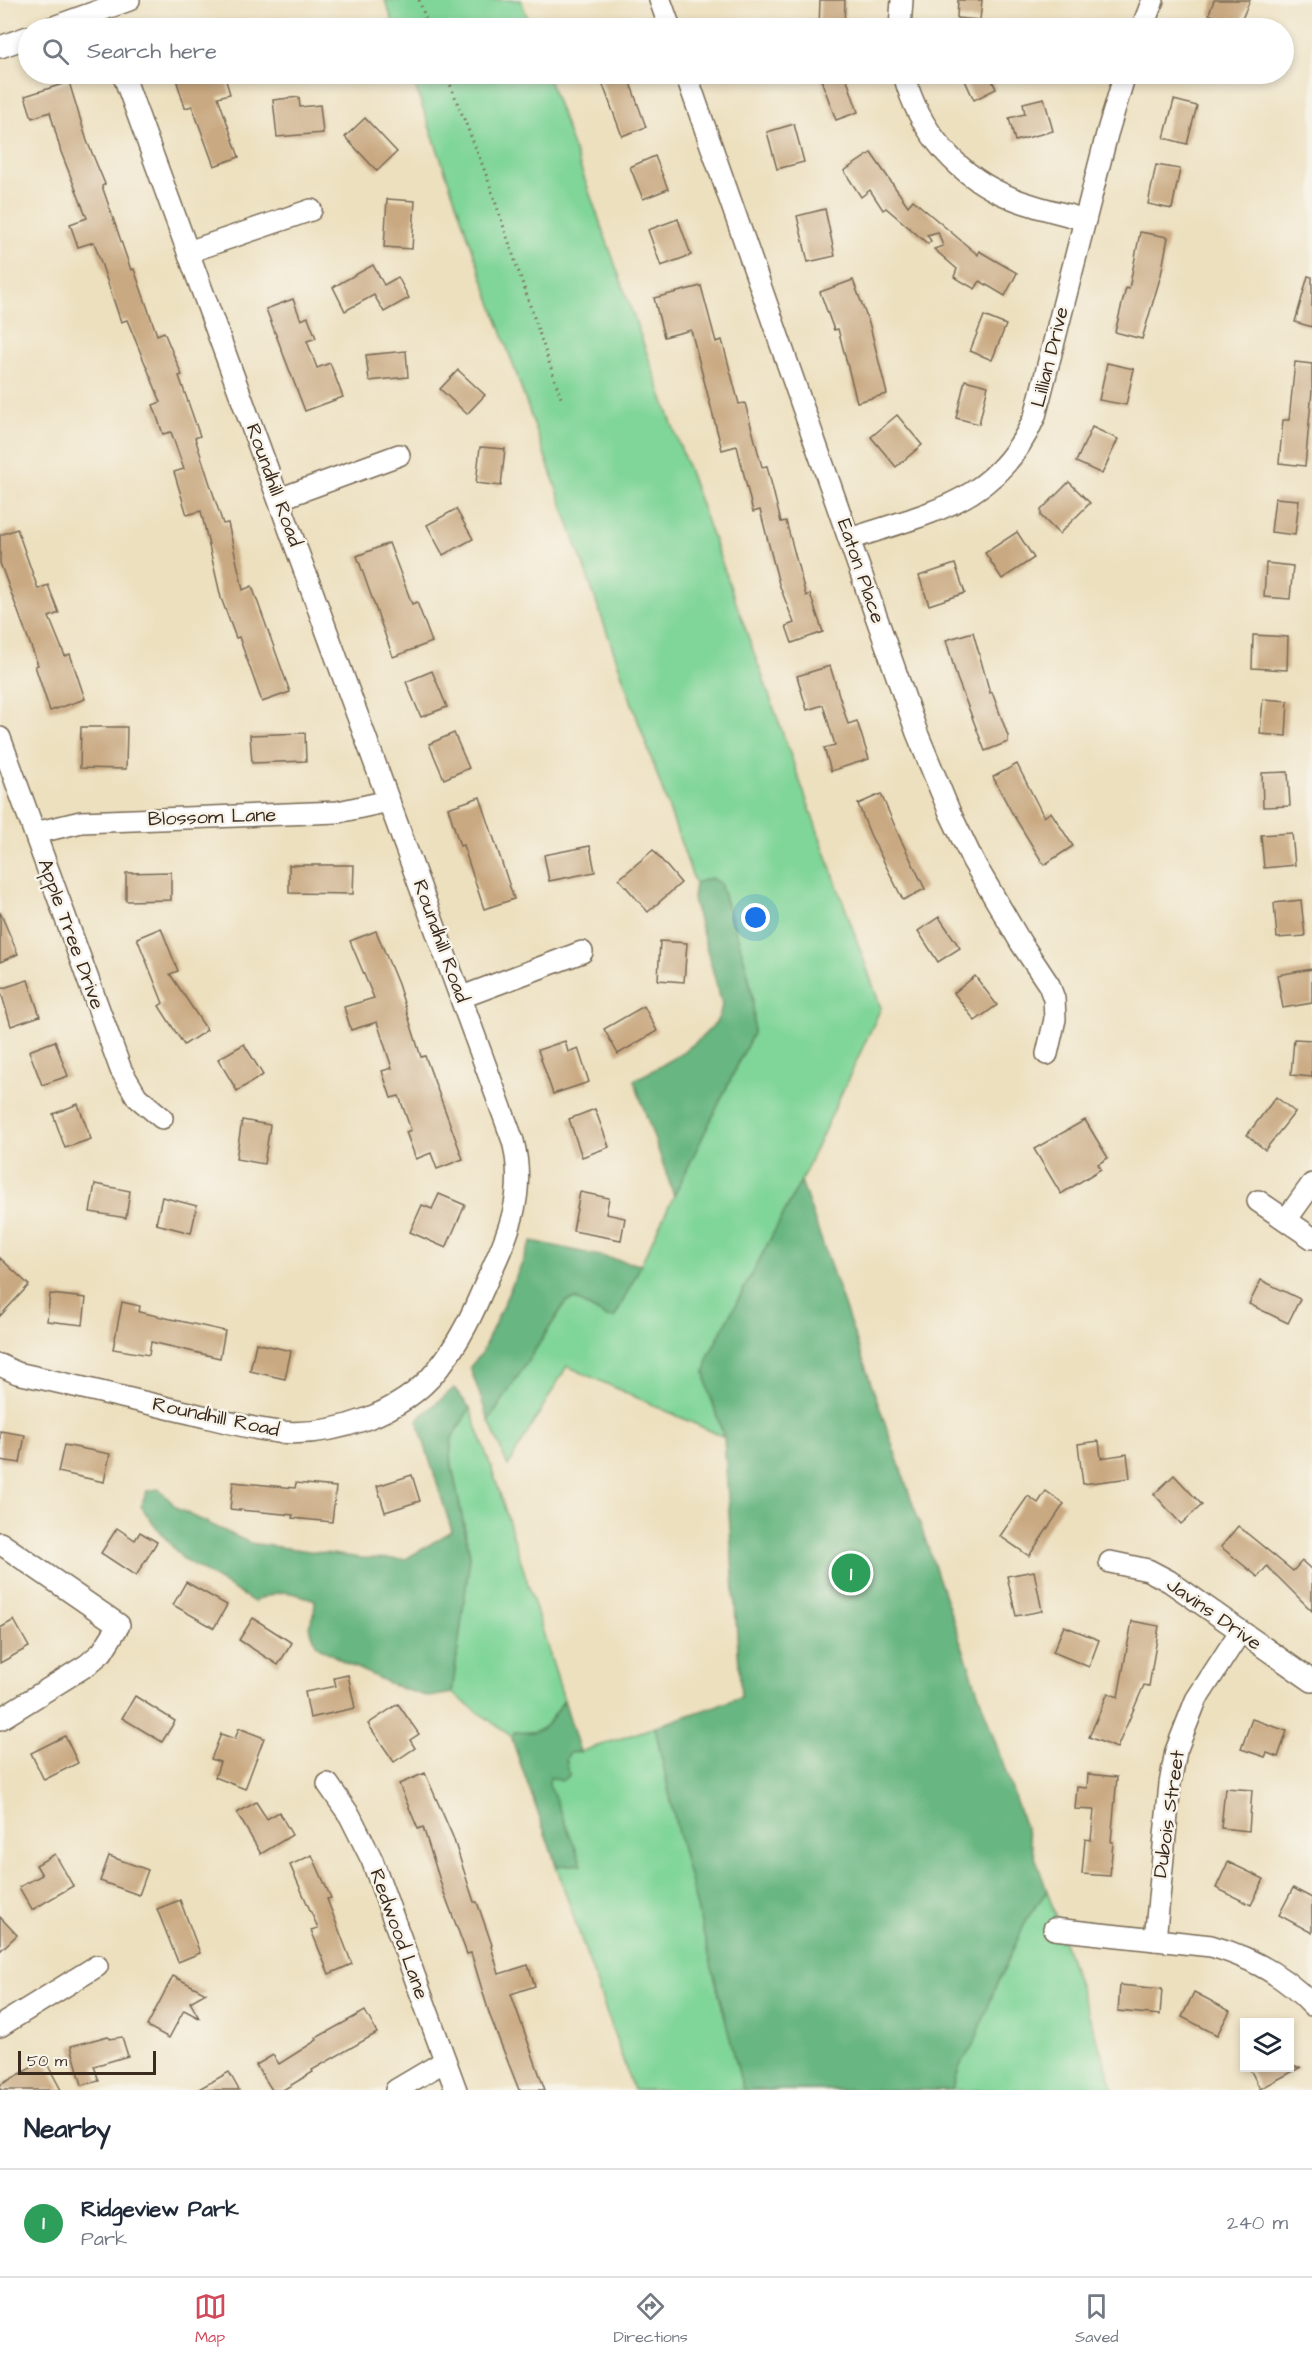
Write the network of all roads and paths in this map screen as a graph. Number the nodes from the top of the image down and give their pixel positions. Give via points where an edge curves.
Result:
1 (129, 0) edge
2 (419, 0) edge
3 (660, 0) edge
4 (902, 0) edge
5 (1153, 0) edge
6 (106, 18) edge
7 (425, 18) edge
8 (666, 18) edge
9 (901, 18) edge
10 (1146, 18) edge
11 (18, 41) edge
12 (0, 47) edge
13 (127, 84) edge
14 (450, 84) edge
15 (690, 84) edge
16 (907, 84) edge
17 (1122, 84) edge
18 (310, 210) dead end
19 (1085, 220) junction
20 (188, 252) junction
21 (561, 398) dead end
22 (399, 455) dead end
23 (279, 499) junction
24 (849, 539) junction
25 (0, 738) edge
26 (389, 801) junction
27 (35, 833) junction
28 (582, 952) dead end
29 (462, 997) junction
30 (1047, 1054) dead end
31 (162, 1118) dead end
32 (1312, 1184) edge
33 (1258, 1201) dead end
34 (1286, 1220) junction
35 (1312, 1238) edge
36 (0, 1365) edge
37 (0, 1543) edge
38 (1110, 1562) dead end
39 (1240, 1632) junction
40 (1312, 1681) edge
41 (0, 1719) edge
42 (328, 1784) dead end
43 (1054, 1929) dead end
44 (1155, 1940) junction
45 (97, 1966) dead end
46 (1312, 2005) edge
47 (0, 2026) edge
48 (445, 2061) junction
49 (396, 2090) edge
50 (456, 2090) edge

1 - 6 street
2 - 7 path
3 - 8 street
4 - 9 street
5 - 10 street
11 - 12 street
13 - 20 street, Roundhill Road
14 - 21 path via 486,174
15 - 24 street, Eaton Place
16 - 19 street via 924,125 966,172 1016,200
17 - 19 street, Lillian Drive
18 - 20 street
19 - 24 street, Lillian Drive via 1035,416 1016,453 968,497
20 - 23 street, Roundhill Road
22 - 23 street
23 - 26 street, Roundhill Road
24 - 30 street, Eaton Place via 917,733 950,813 991,894 1049,985 1055,1019
25 - 27 street, Apple Tree Drive
26 - 27 street, Blossom Lane via 338,812 81,822
26 - 29 street, Roundhill Road
27 - 31 street, Apple Tree Drive via 121,1070 137,1097
28 - 29 street
29 - 36 street, Roundhill Road via 513,1141 518,1198 510,1230 470,1319 437,1371 410,1395 347,1426 277,1432
32 - 34 street
33 - 34 street
34 - 35 street
37 - 41 street via 119,1625 102,1652 87,1665
38 - 39 street, Javins Drive via 1148,1570 1169,1581
39 - 40 street, Javins Drive
39 - 44 street, Dubois Street via 1196,1700 1176,1751
42 - 48 street, Redwood Lane via 350,1816 372,1860
43 - 44 street
44 - 46 street via 1211,1946 1246,1958 1284,1979
45 - 47 street
48 - 49 street
48 - 50 street, Redwood Lane

